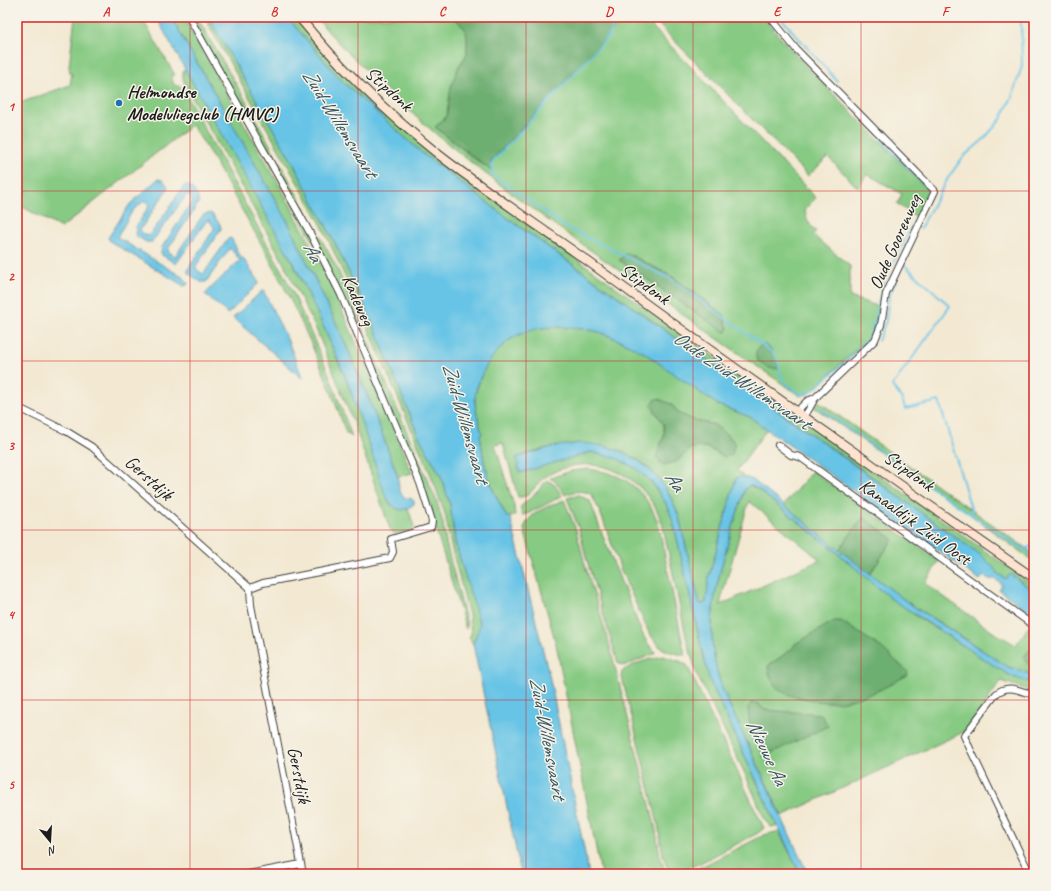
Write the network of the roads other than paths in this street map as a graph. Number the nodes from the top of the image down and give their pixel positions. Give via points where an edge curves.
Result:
1 (189, 17) edge
2 (299, 17) edge
3 (770, 17) edge
4 (815, 398) junction
5 (17, 407) edge
6 (796, 412) junction
7 (804, 417) junction
8 (778, 445) dead end
9 (1034, 578) edge
10 (250, 588) junction
11 (1034, 626) edge
12 (1034, 695) edge
13 (301, 864) junction
14 (248, 874) edge
15 (303, 874) edge
16 (1030, 874) edge

1 - 10 street, Kadeweg via 341,295 420,483 432,521 431,527 391,539 393,552 390,558 263,582
2 - 6 main road, Stipdonk via 353,79 438,154
3 - 4 street, Oude Goorenweg via 796,49 935,191 886,294 881,325 875,340
4 - 6 street, Oude Goorenweg via 807,401
4 - 7 street, Oude Goorenweg
5 - 10 street, Gerstdijk via 92,447
6 - 7 main road, Stipdonk
7 - 9 main road, Stipdonk
8 - 11 street, Kanaaldijk Zuid Oost via 800,457
10 - 13 street, Gerstdijk via 251,605
12 - 16 street via 1009,688 1001,690 964,736
13 - 14 street
13 - 15 street, Gerstdijk

